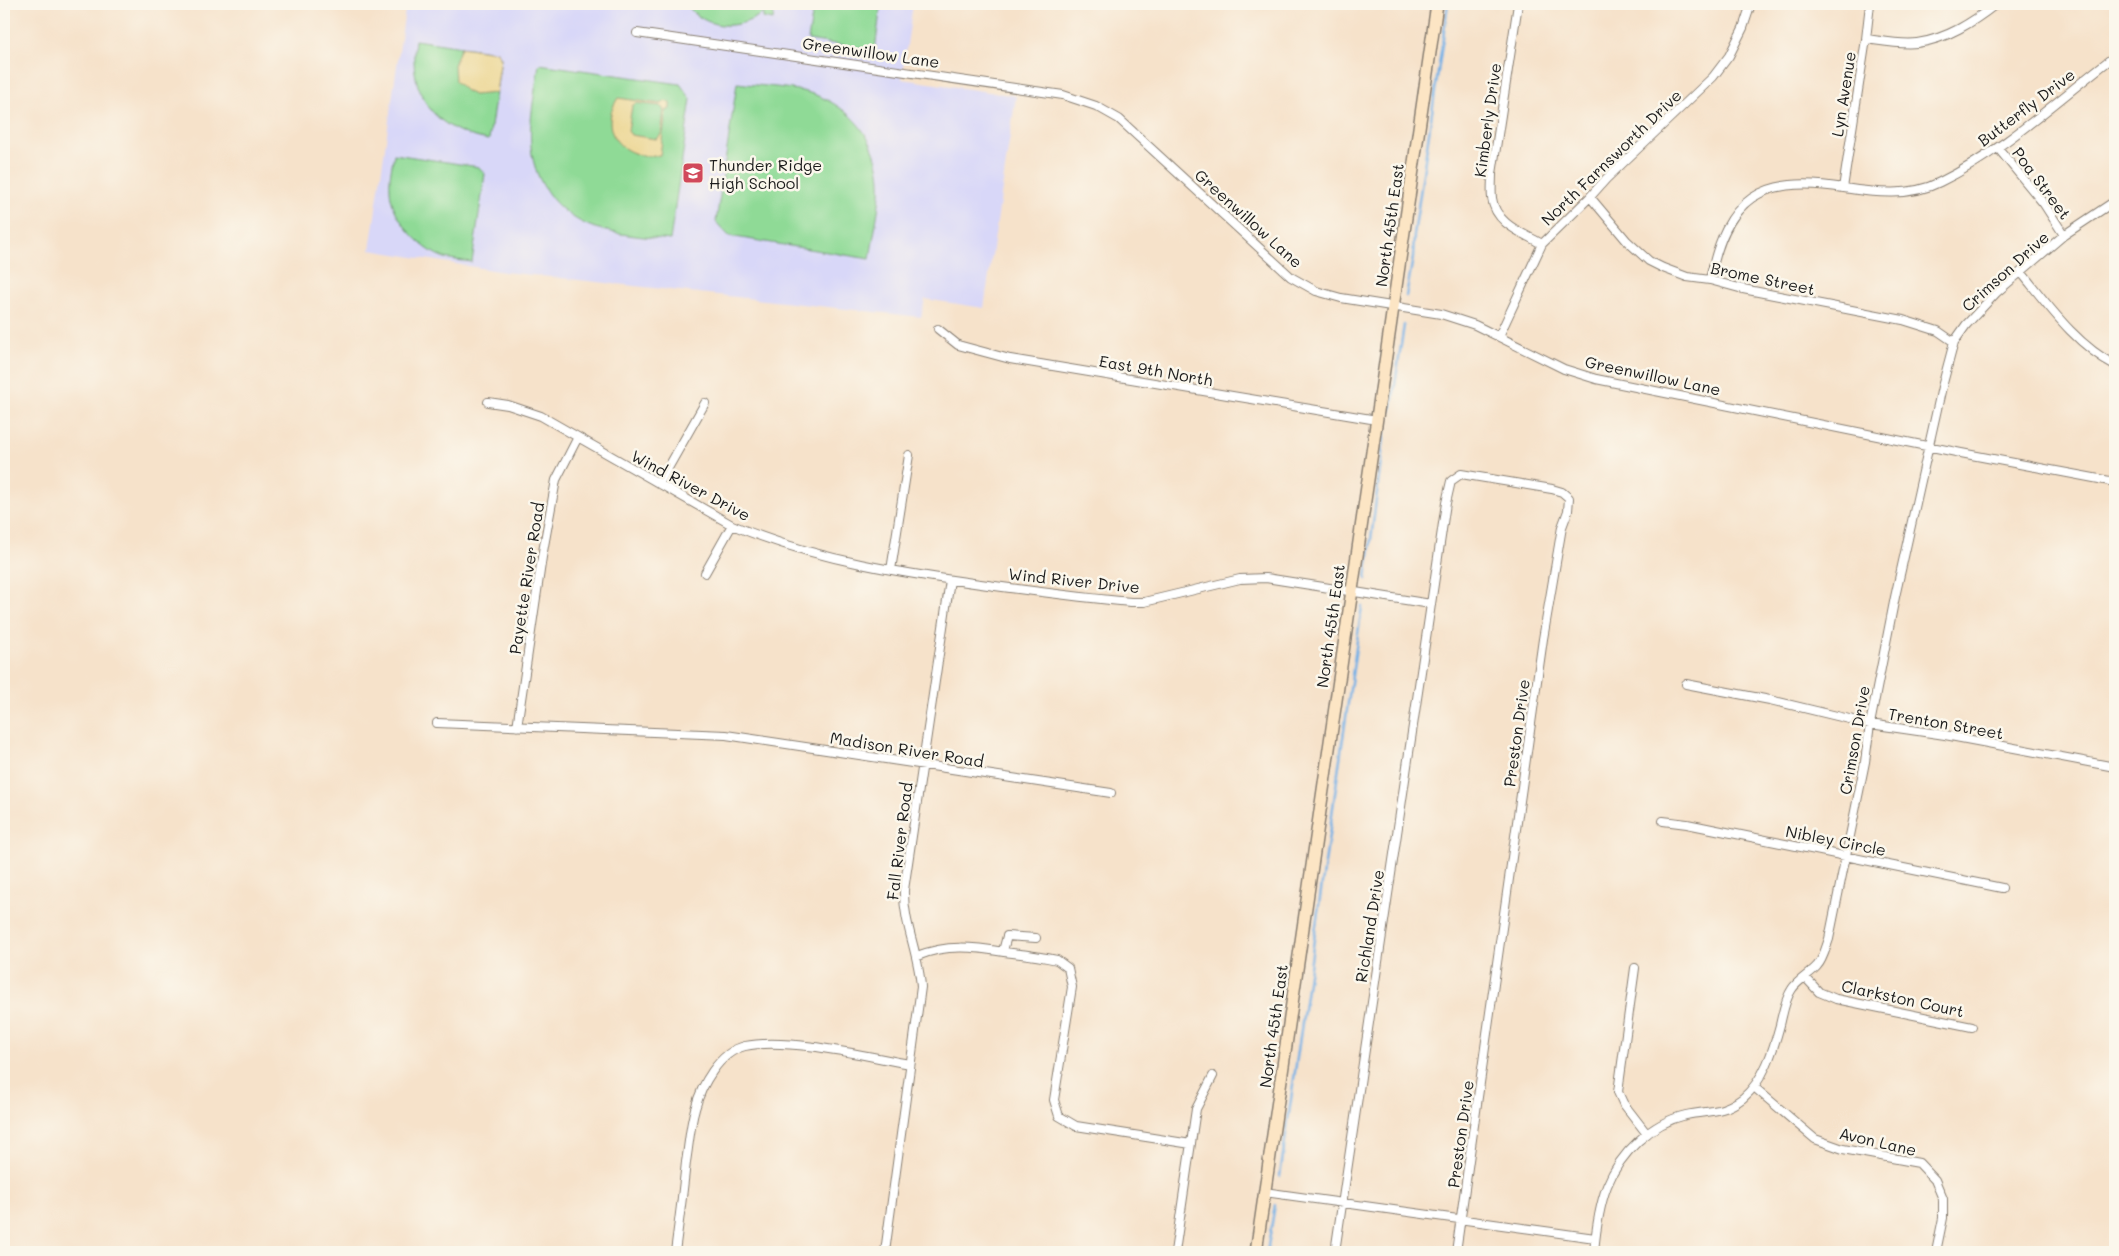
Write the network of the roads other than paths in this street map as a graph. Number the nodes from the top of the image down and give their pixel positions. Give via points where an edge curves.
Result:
1 (1438, 4) edge
2 (1518, 4) edge
3 (1741, 4) edge
4 (1870, 4) edge
5 (1996, 4) edge
6 (1751, 5) edge
7 (637, 33) dead end
8 (1866, 39) junction
9 (2115, 56) edge
10 (1998, 148) junction
11 (1843, 188) junction
12 (1590, 197) junction
13 (2112, 204) edge
14 (2115, 213) edge
15 (2064, 235) junction
16 (1542, 244) junction
17 (2021, 272) junction
18 (1710, 280) junction
19 (1394, 306) junction
20 (938, 329) dead end
21 (1499, 336) junction
22 (1954, 342) junction
23 (2115, 365) edge
24 (488, 402) dead end
25 (705, 403) dead end
26 (1377, 420) junction
27 (578, 438) junction
28 (1930, 445) junction
29 (909, 455) dead end
30 (2115, 482) edge
31 (659, 484) junction
32 (732, 525) junction
33 (891, 570) junction
34 (705, 573) dead end
35 (950, 580) junction
36 (1351, 593) junction
37 (1431, 604) junction
38 (1686, 684) dead end
39 (437, 723) dead end
40 (1870, 724) junction
41 (517, 727) junction
42 (922, 765) junction
43 (2115, 768) edge
44 (1111, 793) dead end
45 (1663, 821) dead end
46 (1847, 856) junction
47 (2002, 888) dead end
48 (1036, 938) dead end
49 (1003, 952) junction
50 (917, 956) junction
51 (1636, 968) dead end
52 (1806, 977) junction
53 (1972, 1027) dead end
54 (910, 1064) junction
55 (1213, 1076) dead end
56 (1754, 1088) junction
57 (1647, 1134) junction
58 (1191, 1144) junction
59 (1264, 1192) junction
60 (1342, 1202) junction
61 (1461, 1220) junction
62 (1595, 1238) junction
63 (675, 1252) edge
64 (885, 1252) edge
65 (1175, 1252) edge
66 (1256, 1252) edge
67 (1335, 1252) edge
68 (1456, 1252) edge
69 (1594, 1252) edge
70 (1936, 1252) edge

1 - 19 main road, North 45th East
2 - 16 street, Kimberly Drive via 1492,174 1492,198 1502,220
3 - 6 street
4 - 8 street, Lyn Avenue
5 - 8 street via 1962,28 1938,38 1916,43
6 - 12 street, North Farnsworth Drive via 1744,28 1713,77
7 - 19 street, Greenwillow Lane via 1036,90 1096,106 1136,133 1291,277 1316,291
8 - 11 street, Lyn Avenue
9 - 10 street, Butterfly Drive
10 - 11 street, Butterfly Drive via 1927,188 1902,192 1864,192
10 - 15 street, Poa Street via 2044,204
11 - 18 street, Butterfly Drive via 1801,184 1761,192 1747,200 1727,225
12 - 16 street, North Farnsworth Drive
12 - 18 street, Brome Street via 1627,241 1650,261 1687,277
13 - 14 street
13 - 15 street, Crimson Drive
15 - 17 street, Crimson Drive
16 - 21 street, North Farnsworth Drive
17 - 22 street, Crimson Drive via 1996,293
17 - 23 street via 2097,356
18 - 22 street, Brome Street via 1903,320 1938,331
19 - 21 street, Greenwillow Lane via 1441,314 1475,324
19 - 26 main road, North 45th East
20 - 26 street, East 9th North via 958,345 1010,359
21 - 28 street, Greenwillow Lane via 1564,368 1596,379
22 - 28 street, Crimson Drive
24 - 27 street, Wind River Drive via 542,416
25 - 31 street
26 - 36 main road, North 45th East
27 - 31 street, Wind River Drive
27 - 41 street, Payette River Road via 556,480
28 - 30 street, Greenwillow Lane
28 - 40 street, Crimson Drive
29 - 33 street
31 - 32 street, Wind River Drive
32 - 33 street, Wind River Drive via 762,538
32 - 34 street
33 - 35 street, Wind River Drive
35 - 36 street, Wind River Drive via 1131,602 1144,602 1240,579 1266,578 1306,583
35 - 42 street, Fall River Road
36 - 37 street, Wind River Drive
36 - 59 main road, North 45th East
37 - 60 street, Richland Drive
37 - 61 street, Preston Drive via 1452,481 1462,474 1552,489 1569,498 1543,639
38 - 40 street, Trenton Street
39 - 41 street, Madison River Road
40 - 43 street, Trenton Street
40 - 46 street, Crimson Drive
41 - 42 street, Madison River Road via 726,735
42 - 44 street, Madison River Road
42 - 50 street, Fall River Road via 904,890 906,914
45 - 46 street, Nibley Circle
46 - 47 street, Nibley Circle
46 - 52 street, Crimson Drive via 1830,939 1819,965
48 - 49 street via 1007,936
49 - 50 street via 953,947
49 - 58 street via 1057,960 1068,968 1072,987 1054,1100 1059,1116 1076,1126
50 - 54 street, Fall River Road via 921,987
51 - 57 street via 1618,1092
52 - 53 street, Clarkston Court via 1819,992 1836,999
52 - 56 street, Crimson Drive via 1792,989 1762,1075
54 - 63 street via 773,1043 733,1050 703,1086 695,1109
54 - 64 street, Fall River Road
55 - 58 street via 1196,1108
56 - 57 street, Crimson Drive via 1719,1112 1686,1115 1657,1126
56 - 70 street, Avon Lane via 1815,1139 1843,1149 1919,1163 1935,1180 1943,1199
57 - 62 street, Crimson Drive via 1620,1161 1607,1185
58 - 65 street
59 - 60 street
59 - 66 main road, North 45th East
60 - 61 street
60 - 67 street, Richland Drive
61 - 62 street
61 - 68 street
62 - 69 street, Crimson Drive

